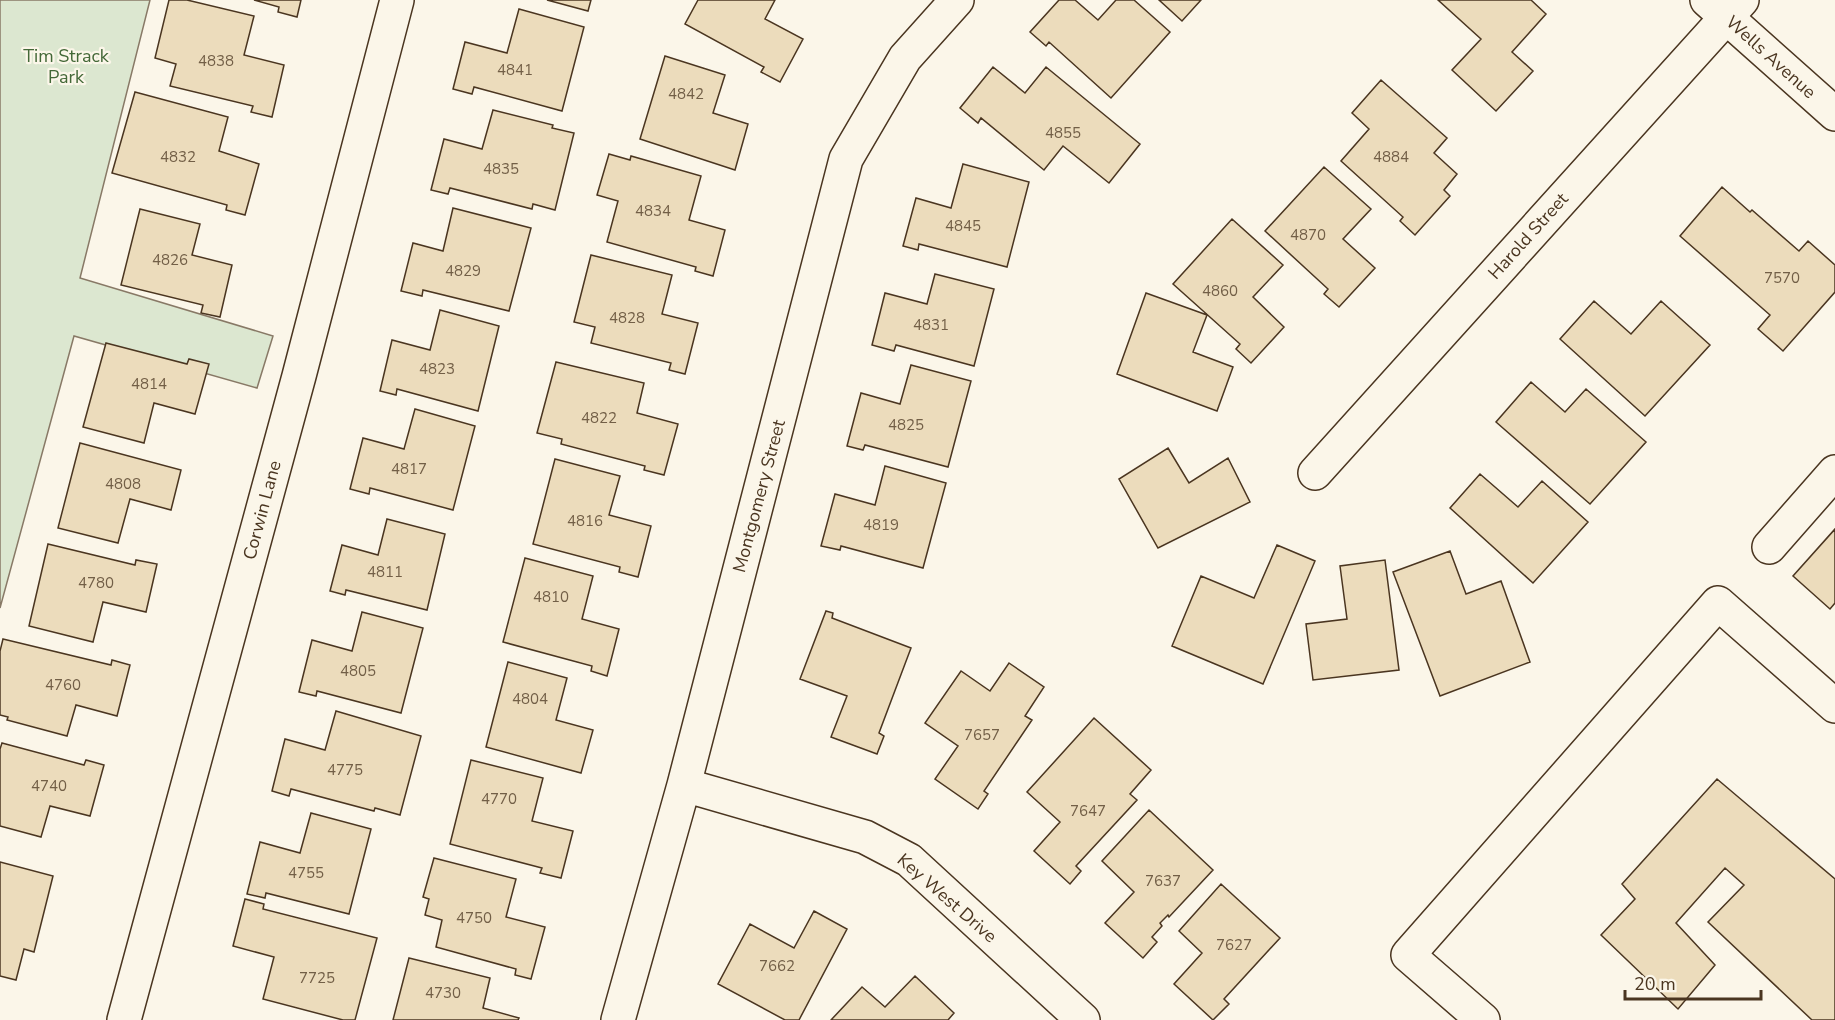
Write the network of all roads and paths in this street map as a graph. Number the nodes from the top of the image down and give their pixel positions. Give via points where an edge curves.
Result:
1 (397, 0) edge
2 (957, 0) edge
3 (1725, 6) edge
4 (1835, 114) edge
5 (1835, 472) edge
6 (1315, 473) dead end
7 (1769, 547) dead end
8 (1835, 706) edge
9 (684, 785) junction
10 (124, 1020) edge
11 (618, 1020) edge
12 (1083, 1020) edge
13 (1483, 1020) edge

1 - 10 street, Corwin Lane
2 - 9 street, Montgomery Street via 905,58 846,159
3 - 4 street, Wells Avenue
3 - 6 street, Harold Street
5 - 7 street
8 - 13 street via 1718,603 1408,955
9 - 11 street, Montgomery Street
9 - 12 street, Key West Drive via 865,837 909,860

